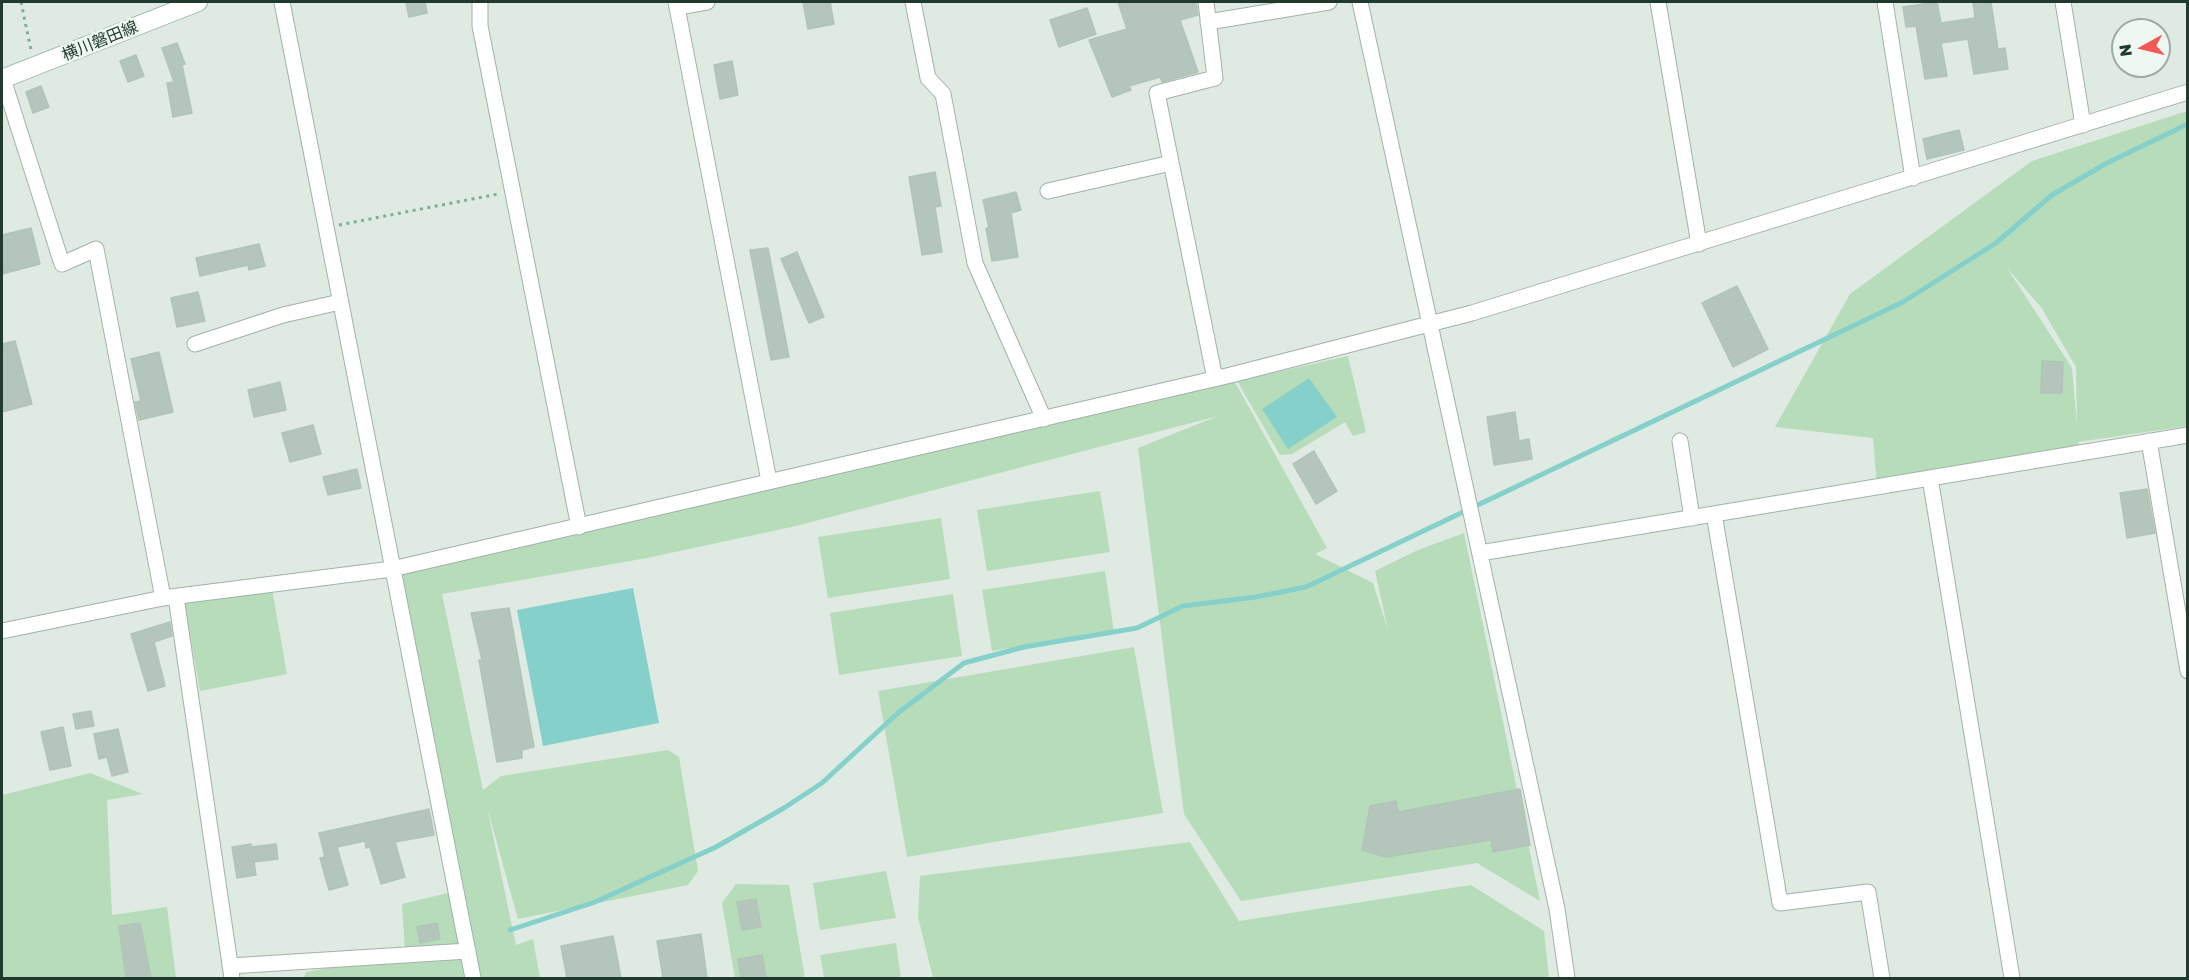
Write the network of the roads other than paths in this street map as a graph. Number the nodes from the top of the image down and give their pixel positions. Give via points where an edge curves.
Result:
1 (198, 2) edge
2 (282, 2) edge
3 (480, 2) edge
4 (707, 2) edge
5 (913, 2) edge
6 (1206, 2) edge
7 (1329, 2) edge
8 (1360, 2) edge
9 (1658, 2) edge
10 (1885, 2) edge
11 (2063, 2) edge
12 (677, 4) edge
13 (1208, 22) junction
14 (2, 79) edge
15 (2187, 92) edge
16 (2083, 125) junction
17 (1172, 164) junction
18 (1914, 177) junction
19 (1048, 191) dead end
20 (1699, 244) junction
21 (340, 302) junction
22 (1430, 326) junction
23 (195, 345) dead end
24 (1215, 379) junction
25 (1044, 419) junction
26 (2187, 435) edge
27 (1680, 441) dead end
28 (2149, 441) junction
29 (1930, 478) junction
30 (769, 481) junction
31 (1714, 514) junction
32 (1692, 518) junction
33 (579, 527) junction
34 (1480, 554) junction
35 (392, 569) junction
36 (169, 597) junction
37 (2, 631) edge
38 (2187, 671) edge
39 (468, 951) junction
40 (231, 972) edge
41 (473, 978) edge
42 (1567, 978) edge
43 (1882, 978) edge
44 (2012, 978) edge

1 - 14 main road, 横川磐田線
2 - 21 street
3 - 33 street via 480,26
4 - 12 street
5 - 25 street via 928,78 943,94 975,263
6 - 13 street
7 - 13 street
8 - 22 street
9 - 20 street
10 - 18 street
11 - 16 street
12 - 30 street
13 - 17 street via 1215,78 1157,93
14 - 36 street via 62,264 96,249
15 - 16 street
16 - 18 street
17 - 19 street
17 - 24 street
18 - 20 street
20 - 22 street
21 - 23 street via 283,315
21 - 35 street
22 - 24 street
22 - 34 street
24 - 25 street
25 - 30 street
26 - 28 street
27 - 32 street
28 - 29 street
28 - 38 street
29 - 31 street
29 - 44 street
30 - 33 street
31 - 32 street
31 - 43 street via 1780,903 1868,892
32 - 34 street
33 - 35 street
34 - 42 street via 1557,909
35 - 36 street
35 - 39 street
36 - 37 street
36 - 40 street
39 - 40 street
39 - 41 street

